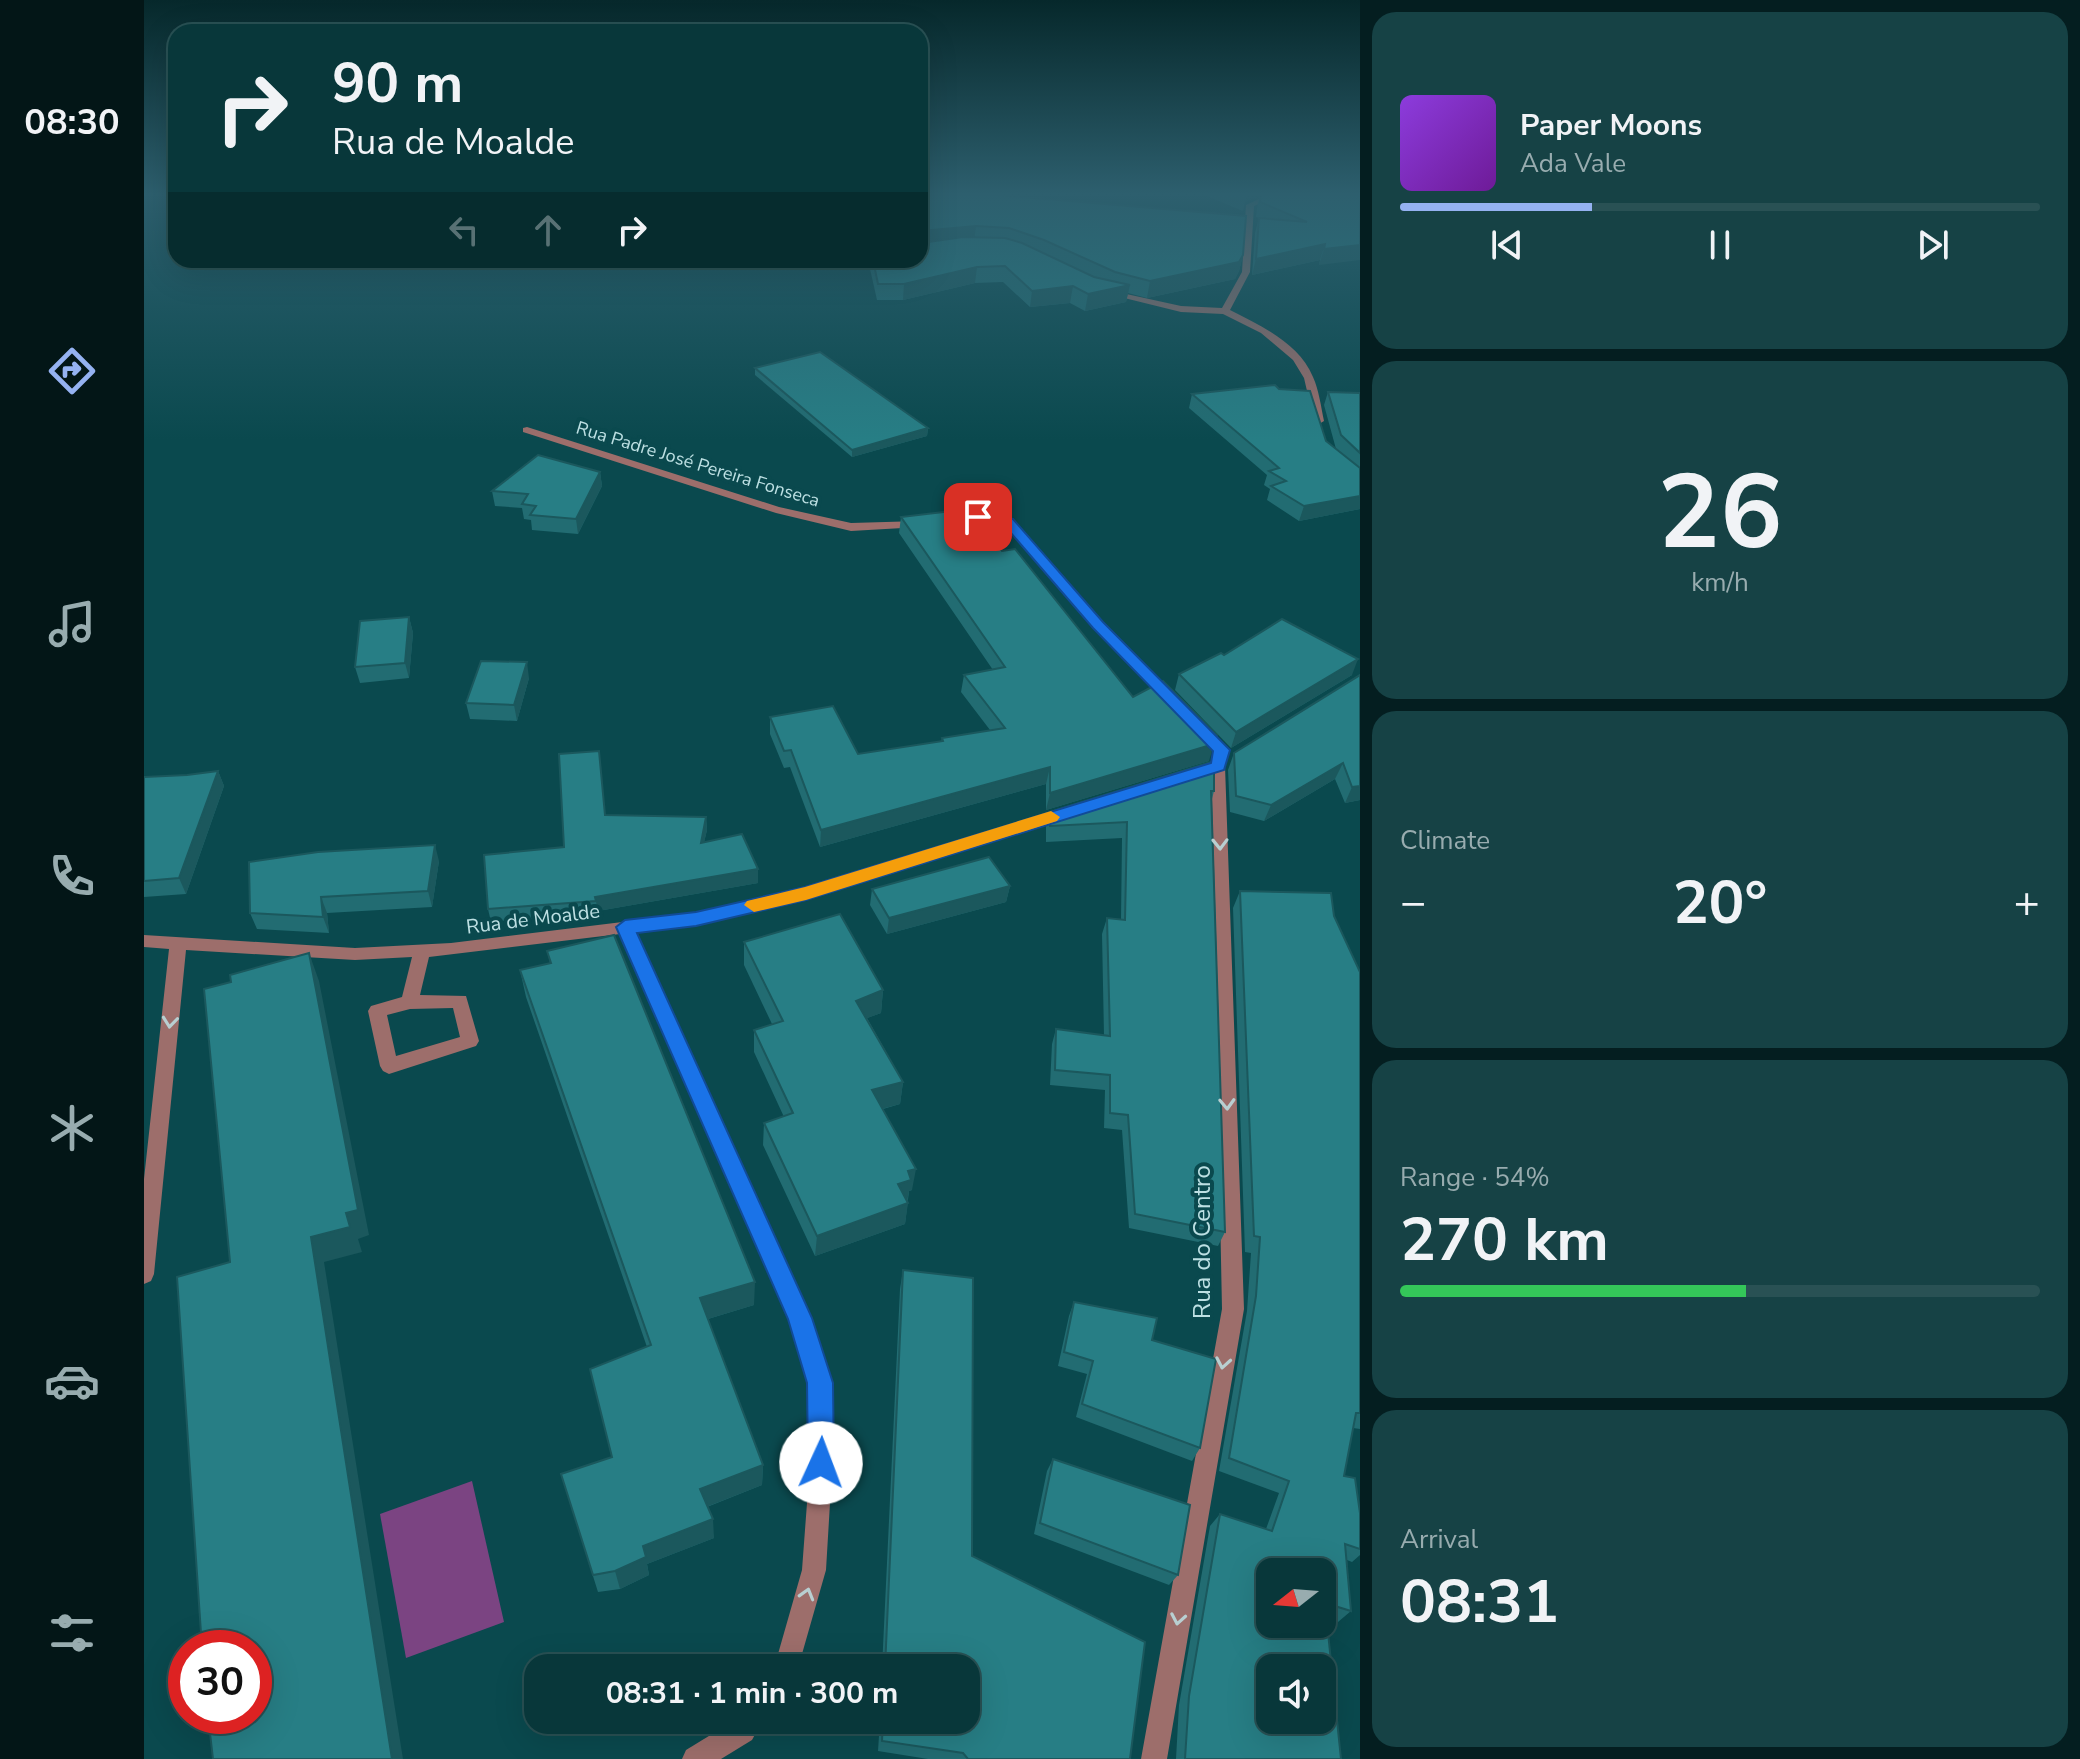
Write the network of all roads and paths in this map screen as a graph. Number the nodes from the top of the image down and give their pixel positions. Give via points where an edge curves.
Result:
1 (1244, 275) edge
2 (1095, 289) edge
3 (1225, 311) junction
4 (527, 430) dead end
5 (1322, 431) edge
6 (1244, 750) edge
7 (1211, 769) junction
8 (1085, 807) edge
9 (625, 927) junction
10 (144, 941) edge
11 (178, 945) junction
12 (422, 951) junction
13 (410, 1002) junction
14 (144, 1274) edge
15 (791, 1654) edge
16 (738, 1734) edge
17 (695, 1759) edge
18 (1154, 1759) edge

1 - 3 street
2 - 3 street via 1181,309
3 - 5 street via 1264,331 1297,358 1309,378
4 - 7 street, Rua Padre José Pereira Fonseca via 776,510 851,527 978,517 1009,522 1098,625 1222,750
6 - 7 street
7 -> 18 street, Rua do Centro via 1233,1309
8 - 9 street, Rua de Moalde via 806,893 696,919
9 - 12 street, Rua de Moalde
15 -> 9 street via 814,1570 823,1436 820,1383 800,1318
10 - 11 street, Rua de Moalde
11 - 12 street, Rua de Moalde via 355,954
11 -> 14 street
12 - 13 street
13 - 13 street via 377,1011 389,1066 470,1041 460,1001
16 - 17 street

